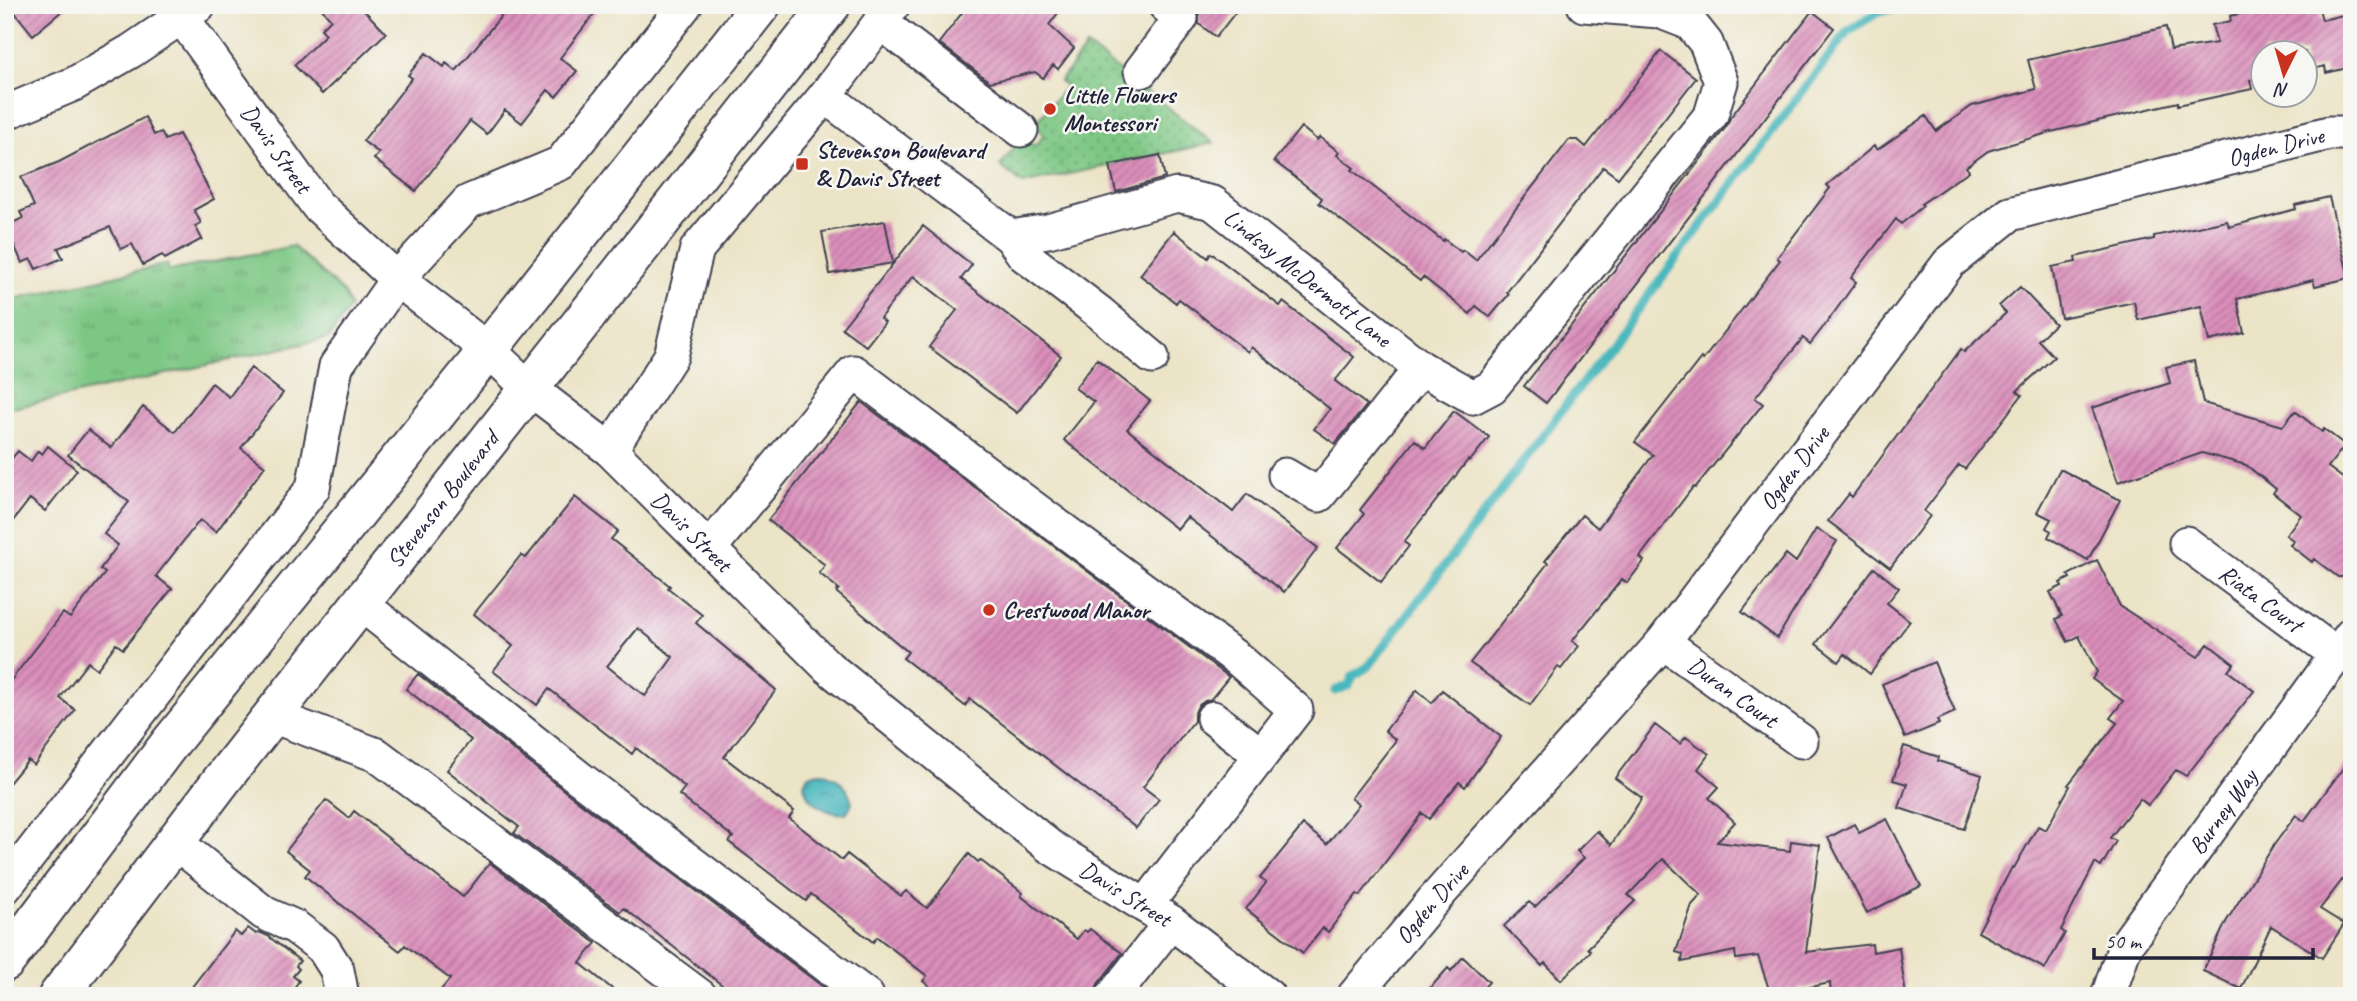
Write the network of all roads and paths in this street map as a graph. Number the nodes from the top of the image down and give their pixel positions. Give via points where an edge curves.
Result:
1 (685, 5) edge
2 (761, 5) edge
3 (831, 5) edge
4 (1165, 5) edge
5 (1584, 5) edge
6 (185, 9) edge
7 (887, 14) edge
8 (1142, 71) dead end
9 (825, 96) junction
10 (5, 113) edge
11 (1021, 130) dead end
12 (2352, 133) edge
13 (1011, 237) junction
14 (397, 279) junction
15 (488, 351) junction
16 (1152, 357) dead end
17 (1420, 368) junction
18 (529, 388) junction
19 (610, 450) junction
20 (1285, 475) dead end
21 (2186, 542) dead end
22 (709, 549) junction
23 (360, 603) junction
24 (1663, 642) junction
25 (2344, 644) edge
26 (272, 716) junction
27 (1213, 718) dead end
28 (1801, 741) dead end
29 (1261, 755) junction
30 (174, 842) junction
31 (5, 887) edge
32 (1158, 914) junction
33 (5, 962) edge
34 (58, 996) edge
35 (342, 996) edge
36 (700, 996) edge
37 (867, 996) edge
38 (1114, 996) edge
39 (1268, 996) edge
40 (1354, 996) edge
41 (2108, 996) edge

1 - 14 street via 561,163 468,202
2 - 15 main road
3 - 18 main road, Stevenson Boulevard
4 - 8 street via 1181,18
5 - 17 street, Lindsay McDermott Lane via 1660,11 1690,23 1706,43 1721,82 1712,115 1492,387 1473,397
6 - 10 street via 74,84
6 - 14 street, Davis Street via 317,205
7 - 9 street
7 - 11 street
9 - 13 street
9 - 19 street via 697,248 671,356
12 - 24 street, Ogden Drive via 2329,133 2010,214 1949,263
13 - 16 street via 1024,255
13 - 17 street, Lindsay McDermott Lane via 1177,195 1213,203
14 - 15 street, Davis Street
14 - 31 street via 336,366 313,488
15 - 18 street, Davis Street
15 - 33 main road via 170,743
17 - 20 street via 1320,495
18 - 19 street, Davis Street
18 - 23 main road, Stevenson Boulevard
19 - 22 street, Davis Street
21 - 25 street, Riata Court
22 - 29 street via 854,372 1239,660 1296,710
22 - 32 street, Davis Street via 828,667 1049,846
23 - 26 main road, Stevenson Boulevard
23 - 37 street via 578,777
24 - 28 street, Duran Court
24 - 40 street, Ogden Drive
25 - 41 street, Burney Way via 2125,946
26 - 30 main road, Stevenson Boulevard
26 - 36 street via 377,755
27 - 29 street
29 - 32 street
30 - 34 main road, Stevenson Boulevard
30 - 35 street via 264,913 295,927 323,948 337,970
32 - 38 street
32 - 39 street, Davis Street

